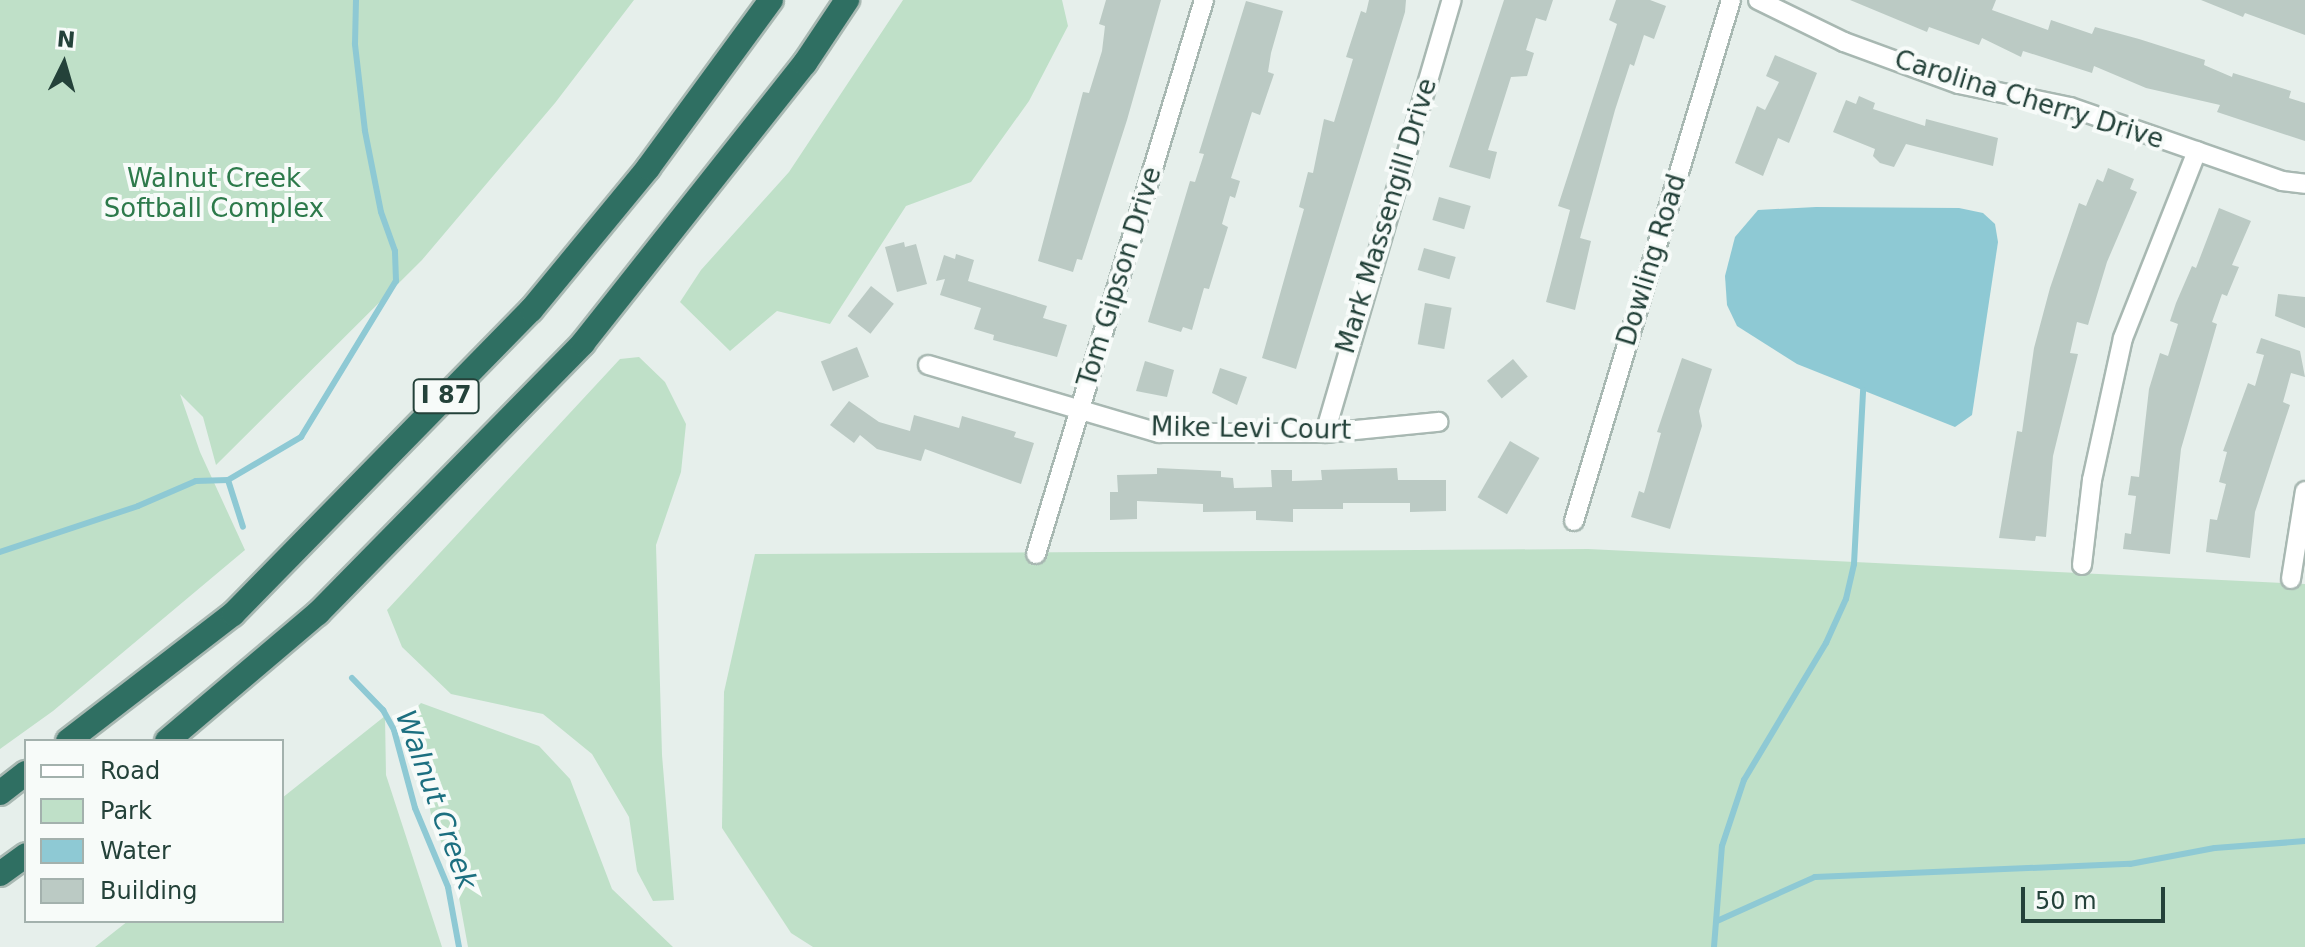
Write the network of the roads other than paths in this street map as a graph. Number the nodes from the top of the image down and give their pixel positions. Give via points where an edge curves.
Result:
1 (771, 0) edge
2 (847, 0) edge
3 (1204, 0) edge
4 (1452, 0) edge
5 (1731, 0) edge
6 (1758, 0) edge
7 (2197, 151) junction
8 (2305, 184) edge
9 (928, 365) dead end
10 (1078, 411) junction
11 (1438, 422) dead end
12 (1325, 433) junction
13 (2305, 491) edge
14 (1574, 521) dead end
15 (1036, 554) dead end
16 (2082, 565) dead end
17 (2291, 579) dead end
18 (71, 739) edge
19 (169, 739) edge
20 (24, 775) edge
21 (0, 793) edge
22 (24, 856) edge
23 (0, 874) edge

1 - 18 highway, I 87 via 648,168 531,310 233,614
2 - 19 highway, I 87 via 805,63 583,343 318,613
3 - 10 street, Tom Gipson Drive
4 - 12 street, Mark Massengill Drive
5 - 14 street, Dowling Road
6 - 7 street, Carolina Cherry Drive via 1844,42 1959,84 2070,107
7 - 8 street, Carolina Cherry Drive
7 - 16 street via 2123,338 2092,480
9 - 10 street, Mike Levi Court
10 - 12 street, Mike Levi Court via 1159,433
10 - 15 street, Tom Gipson Drive
11 - 12 street, Mike Levi Court
13 - 17 street
20 - 21 highway
22 - 23 highway

